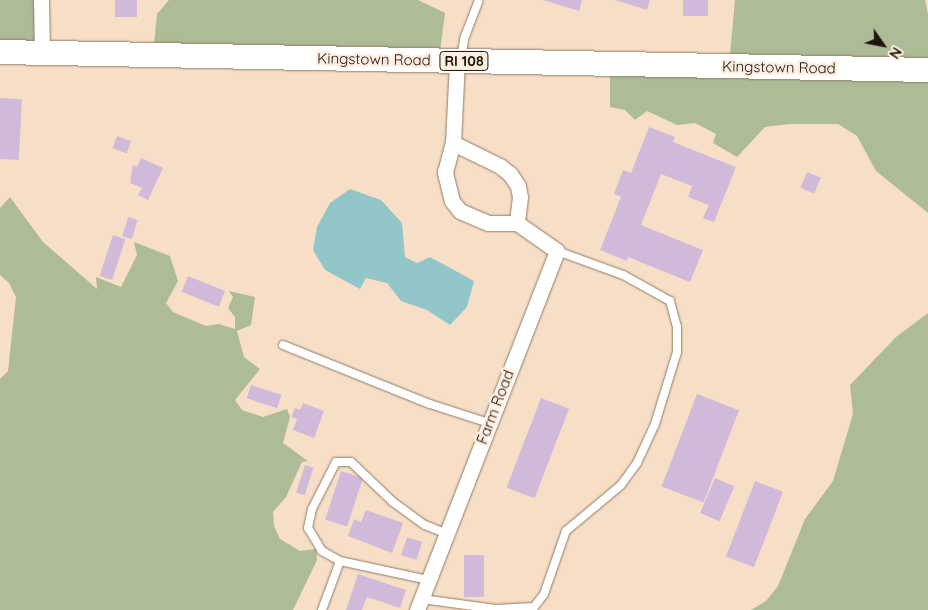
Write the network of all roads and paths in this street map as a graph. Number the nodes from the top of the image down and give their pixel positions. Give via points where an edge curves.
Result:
1 (42, 0) edge
2 (478, 2) dead end
3 (0, 52) edge
4 (42, 53) junction
5 (459, 61) junction
6 (928, 70) edge
7 (453, 144) junction
8 (517, 223) junction
9 (558, 251) junction
10 (283, 345) dead end
11 (489, 423) junction
12 (447, 534) junction
13 (340, 561) junction
14 (429, 580) junction
15 (420, 604) edge
16 (322, 610) edge

1 - 4 street
2 - 5 lane
3 - 4 main road, Kingstown Road / RI 108
4 - 5 main road, Kingstown Road / RI 108
5 - 6 main road, Kingstown Road / RI 108
5 - 7 street
7 - 8 street via 510,174 518,186 520,198
7 - 8 street via 445,172 447,189 460,211 488,223
8 - 9 street
9 - 11 street, Farm Road
9 - 15 lane via 622,275 670,301 677,327 677,352 654,424 637,463 621,485 566,531 544,594 534,607 495,609
10 - 11 lane via 430,404
11 - 12 street, Farm Road
12 - 13 lane via 426,525 393,502 352,462 336,462 312,509 308,528 322,551
12 - 14 street, Farm Road
13 - 14 lane
13 - 16 lane
14 - 15 street, Farm Road

